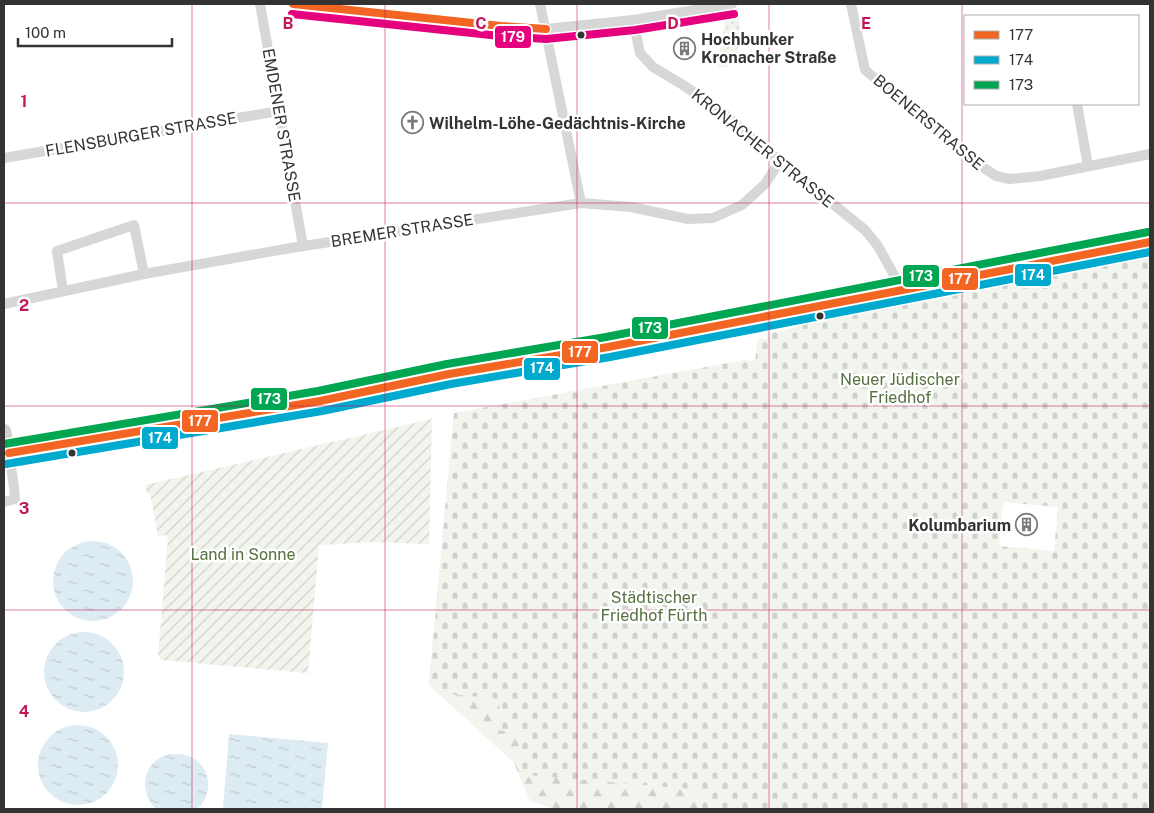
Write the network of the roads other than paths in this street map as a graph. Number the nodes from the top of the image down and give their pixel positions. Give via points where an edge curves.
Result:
1 (260, 4) edge
2 (294, 4) edge
3 (540, 4) edge
4 (732, 4) edge
5 (851, 4) edge
6 (633, 20) junction
7 (546, 29) junction
8 (1077, 105) edge
9 (279, 111) junction
10 (1150, 154) edge
11 (4, 158) edge
12 (780, 161) junction
13 (1088, 166) junction
14 (581, 203) junction
15 (1150, 242) edge
16 (303, 246) junction
17 (144, 274) junction
18 (899, 290) junction
19 (63, 291) junction
20 (4, 304) edge
21 (4, 431) edge
22 (6, 454) edge
23 (4, 502) edge

1 - 9 street, EMDENER STRASSE
2 - 7 street
3 - 7 street
4 - 6 street
5 - 13 street, BOENERSTRASSE via 865,70 984,168 996,176 1010,179
6 - 7 street
6 - 12 street, KRONACHER STRASSE via 640,53 653,67 717,108
7 - 14 street
8 - 13 street
9 - 11 street, FLENSBURGER STRASSE
9 - 16 street, EMDENER STRASSE
10 - 13 street, BOENERSTRASSE
12 - 14 street, BREMER STRASSE via 765,184 742,205 713,218 688,219 631,207
12 - 18 street, KRONACHER STRASSE via 865,230 894,275
14 - 16 street, BREMER STRASSE
15 - 18 main road
16 - 17 street, BREMER STRASSE
17 - 19 street, BREMER STRASSE
17 - 19 street via 134,225 57,251
18 - 22 main road via 713,328
19 - 20 street, BREMER STRASSE
21 - 22 main road
22 - 23 street via 15,499

